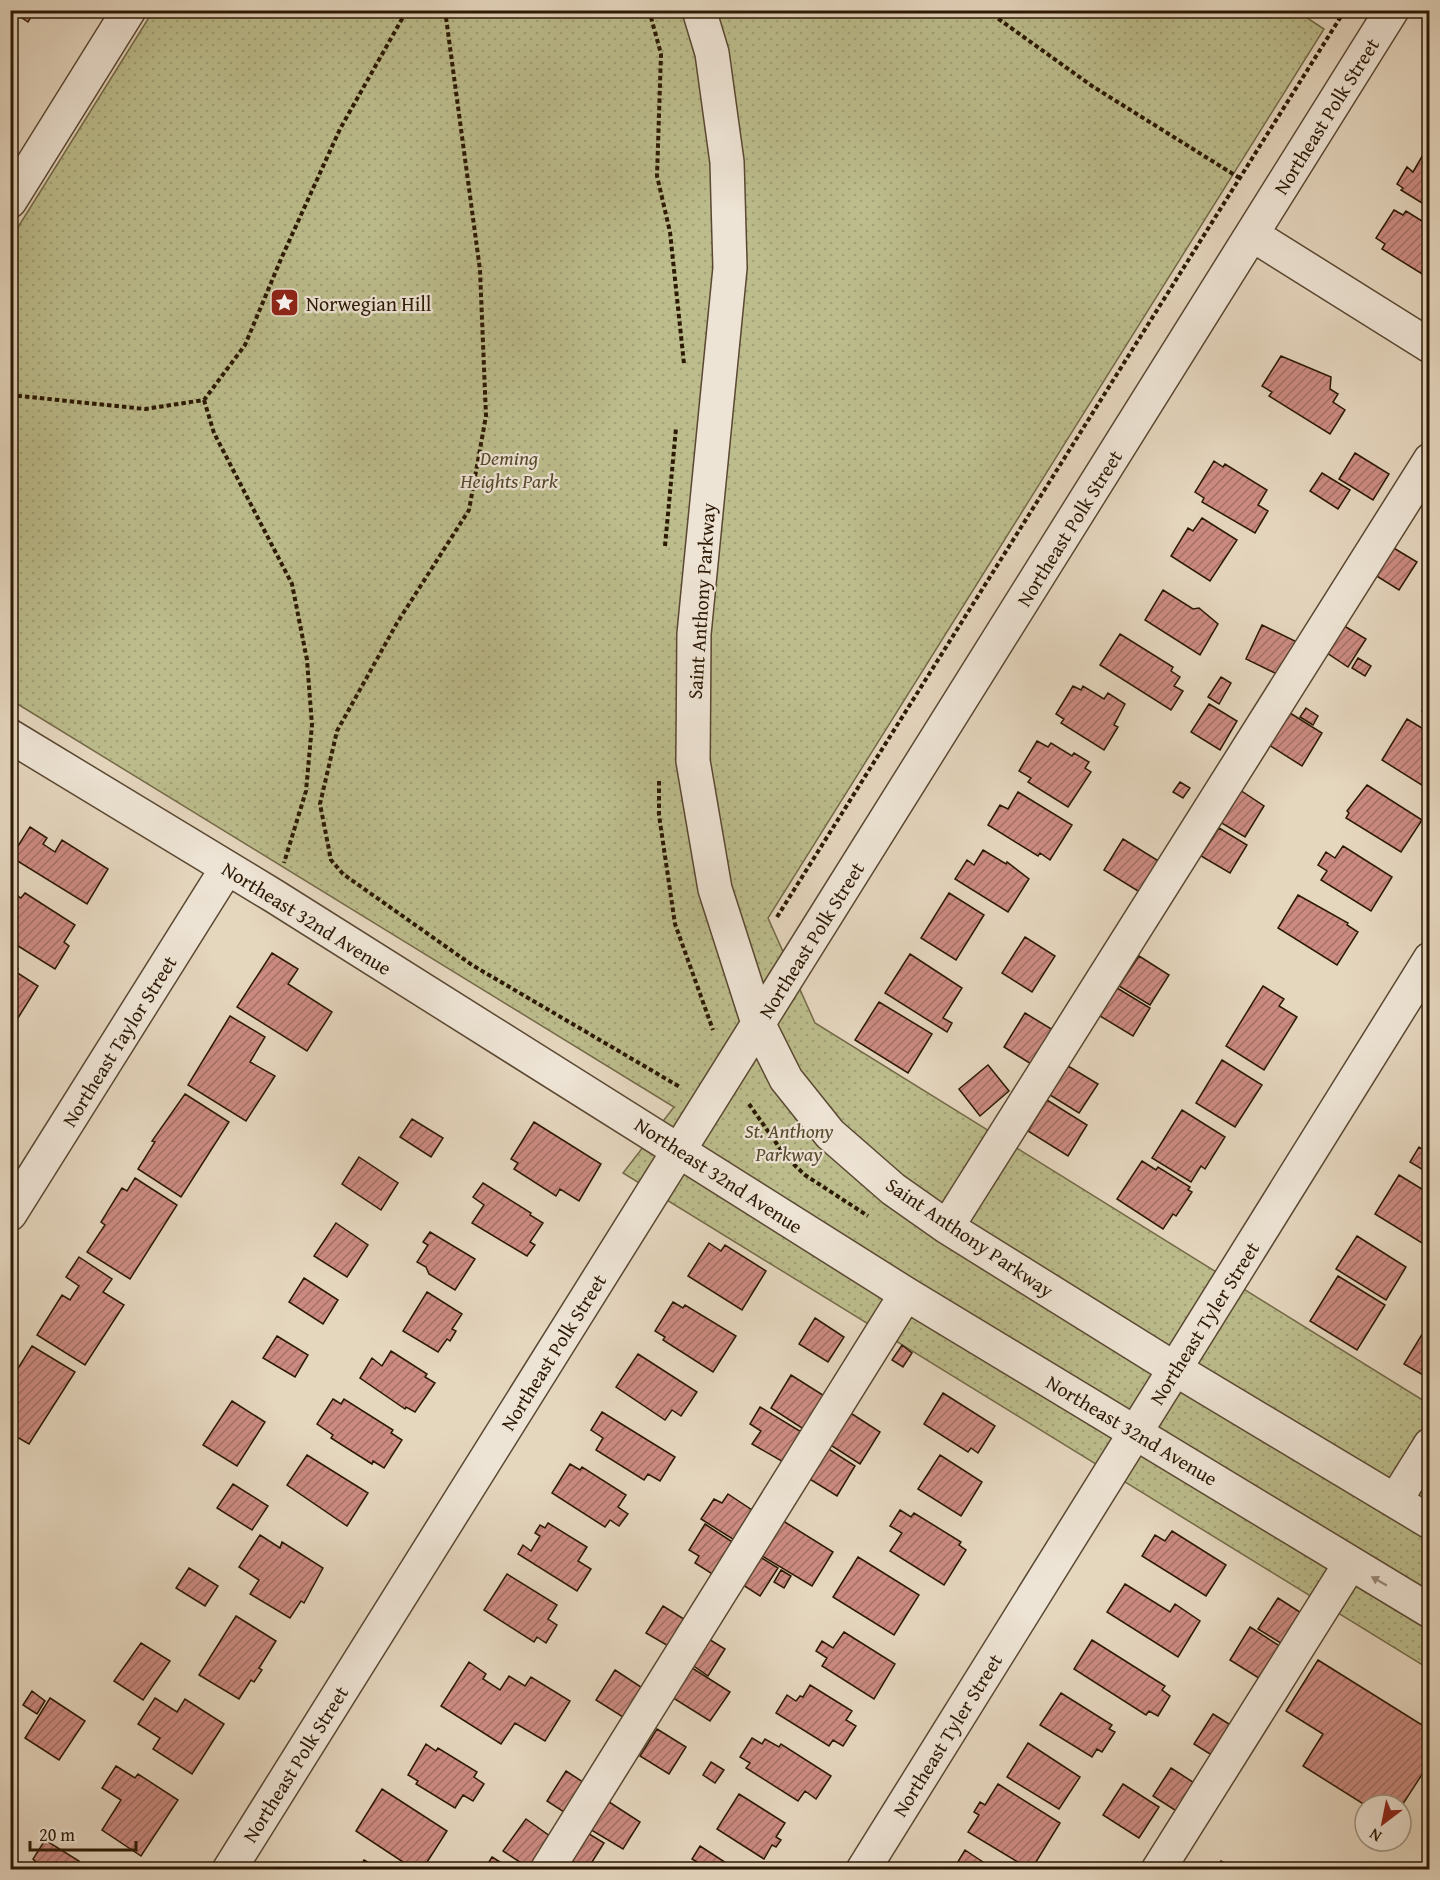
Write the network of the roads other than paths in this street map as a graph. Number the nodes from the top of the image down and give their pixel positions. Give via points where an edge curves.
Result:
1 (129, 10) edge
2 (699, 10) edge
3 (1392, 10) edge
4 (10, 201) edge
5 (1253, 235) junction
6 (1430, 346) edge
7 (1430, 460) edge
8 (10, 736) edge
9 (227, 868) junction
10 (1430, 959) edge
11 (758, 1023) junction
12 (679, 1152) junction
13 (10, 1214) edge
14 (947, 1227) junction
15 (906, 1294) junction
16 (1175, 1369) junction
17 (1136, 1432) junction
18 (1430, 1444) edge
19 (1395, 1501) junction
20 (1430, 1522) edge
21 (1350, 1564) junction
22 (1430, 1611) edge
23 (230, 1869) edge
24 (547, 1869) edge
25 (863, 1869) edge
26 (1158, 1869) edge

1 - 4 street
2 - 11 street, Saint Anthony Parkway via 712,53 726,162 730,268 694,634 693,761 715,889
3 - 5 street, Northeast Polk Street
5 - 6 street
5 - 11 street, Northeast Polk Street
7 - 14 street
8 - 9 street, Northeast 32nd Avenue
9 - 12 street, Northeast 32nd Avenue
9 - 13 street, Northeast Taylor Street
10 - 16 street, Northeast Tyler Street
11 - 12 street, Northeast Polk Street
11 - 14 street, Saint Anthony Parkway via 786,1079 830,1134 893,1189
12 - 15 street, Northeast 32nd Avenue
12 - 23 street, Northeast Polk Street
14 - 16 street, Saint Anthony Parkway
15 - 17 street, Northeast 32nd Avenue
15 - 24 street
16 - 17 street, Northeast Tyler Street
16 - 19 street, Saint Anthony Parkway
17 - 21 street, Northeast 32nd Avenue
17 - 25 street, Northeast Tyler Street
18 - 19 street
19 - 20 street, Saint Anthony Parkway
22 -> 21 street, Northeast 32nd Avenue
21 - 26 street

